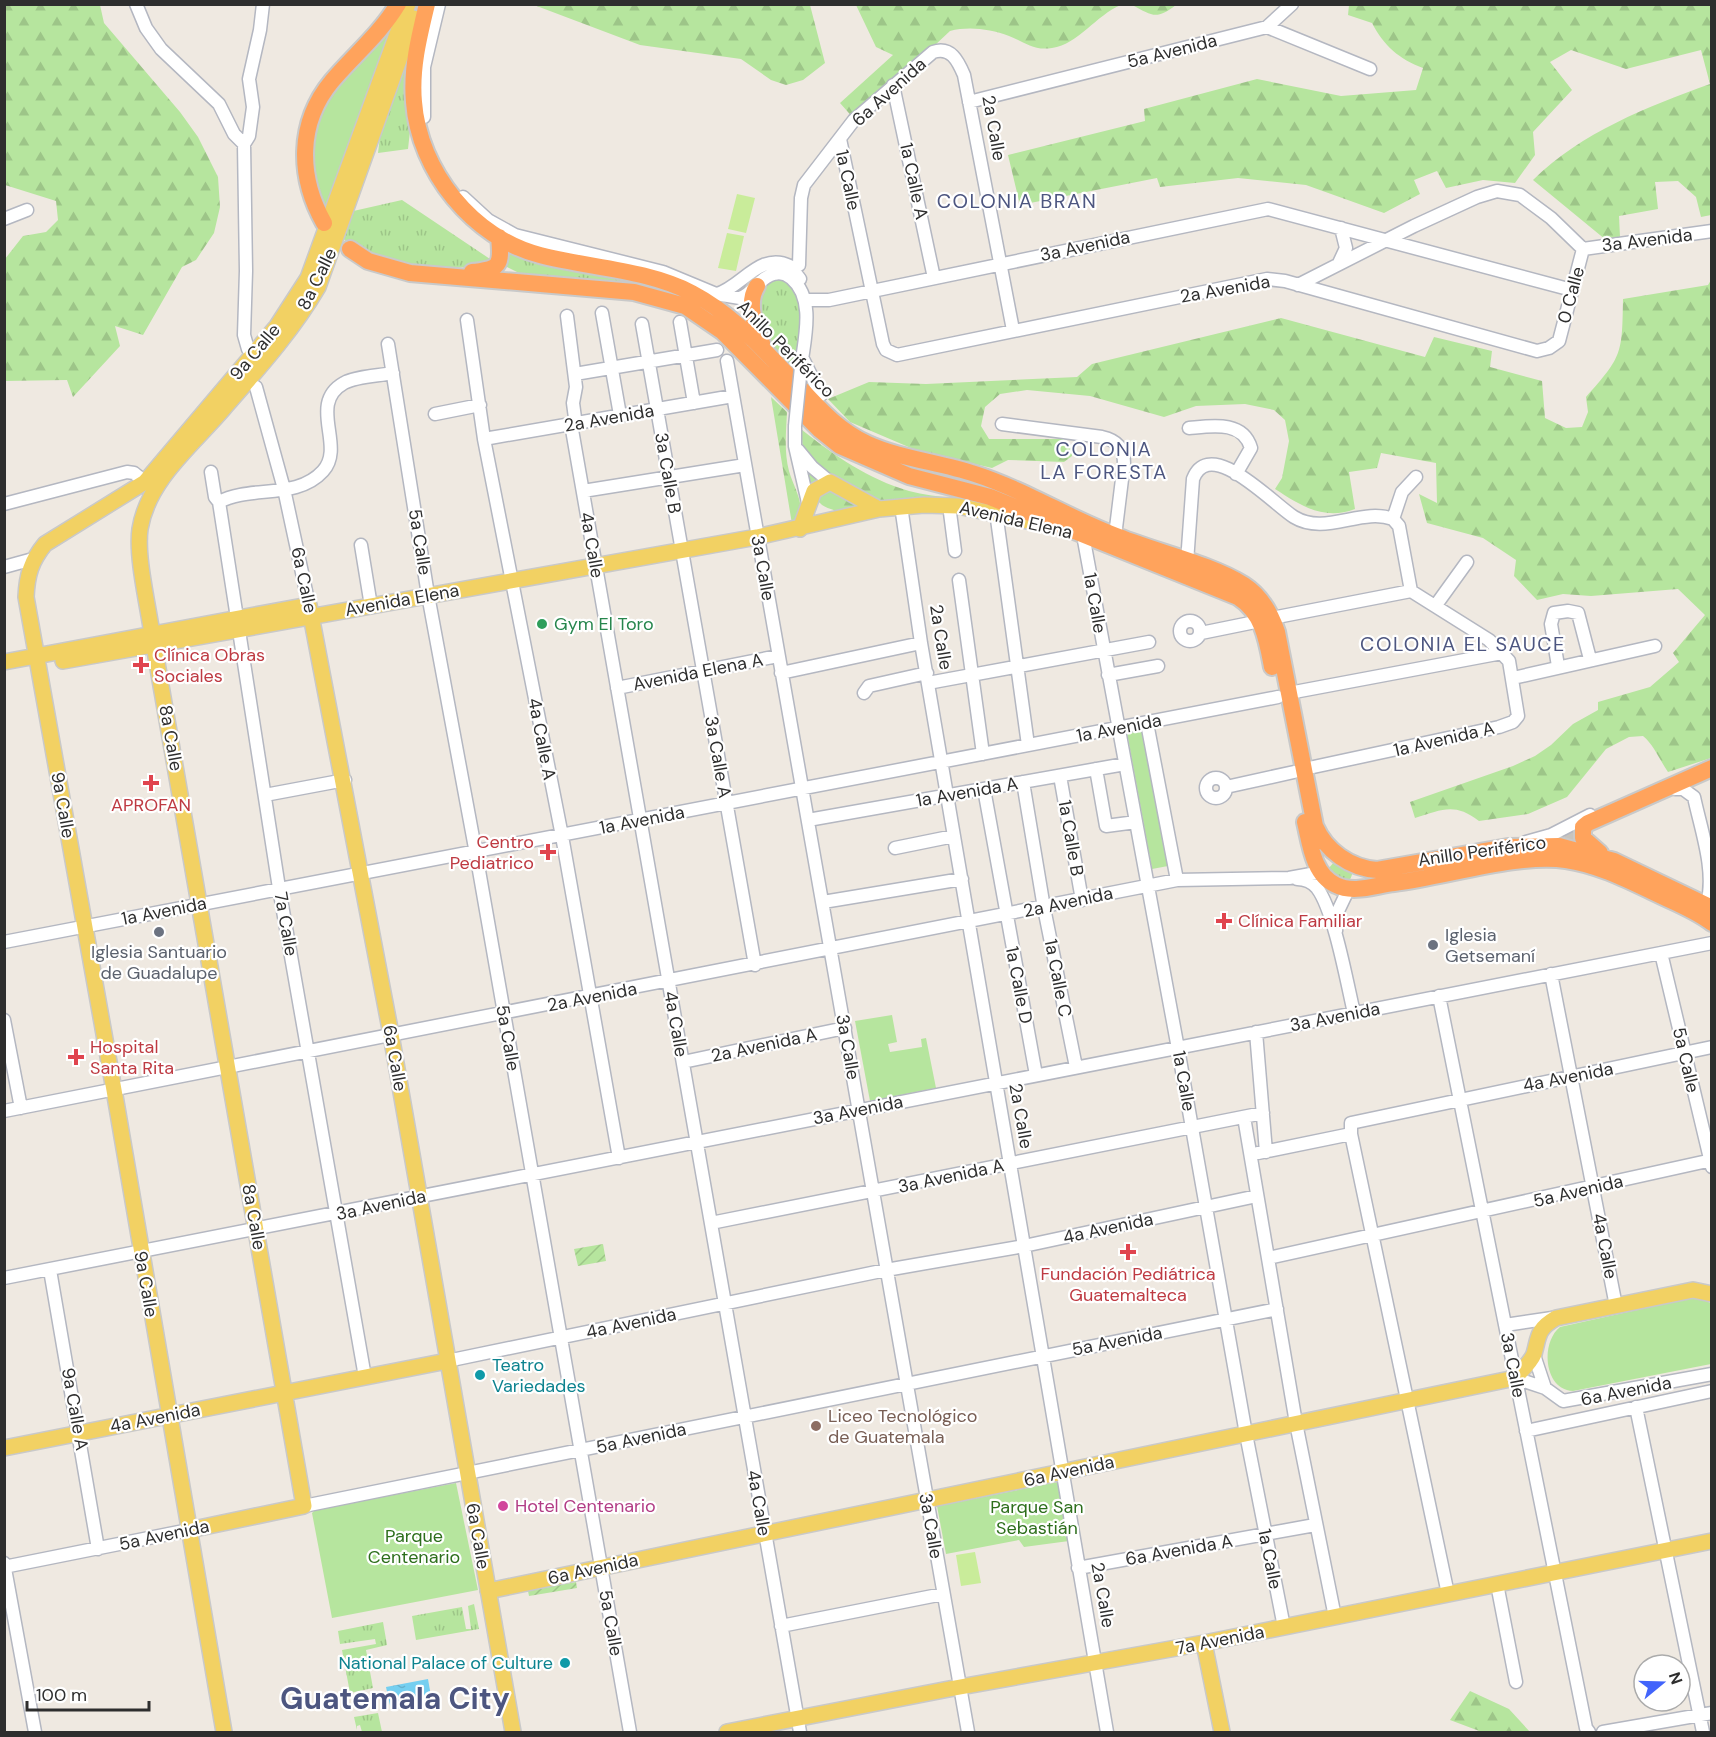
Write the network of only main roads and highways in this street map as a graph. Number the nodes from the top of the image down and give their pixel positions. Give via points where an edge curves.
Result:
1 (398, 4) edge
2 (408, 4) edge
3 (426, 13) edge
4 (324, 223) dead end
5 (499, 237) junction
6 (350, 249) dead end
7 (498, 265) junction
8 (438, 276) junction
9 (530, 283) junction
10 (757, 286) road end
11 (716, 294) road end
12 (766, 352) junction
13 (853, 497) junction
14 (809, 508) junction
15 (879, 509) junction
16 (853, 517) junction
17 (826, 523) junction
18 (800, 528) junction
19 (1083, 535) junction
20 (310, 611) junction
21 (1266, 619) junction
22 (154, 639) junction
23 (37, 661) junction
24 (4, 662) edge
25 (4, 672) edge
26 (1712, 768) edge
27 (1299, 770) junction
28 (1336, 853) junction
29 (1614, 861) junction
30 (1322, 872) junction
31 (1709, 906) edge
32 (1712, 923) edge
33 (1712, 1294) edge
34 (447, 1361) junction
35 (285, 1394) junction
36 (170, 1415) junction
37 (4, 1448) edge
38 (304, 1506) joint
39 (189, 1530) junction
40 (1712, 1541) edge
41 (488, 1591) junction
42 (1204, 1643) junction
43 (799, 1726) edge
44 (224, 1732) edge
45 (513, 1732) edge
46 (727, 1732) edge
47 (1222, 1732) edge

1 - 4 highway via 376,35 332,81 312,113 304,169
2 - 23 main road, 9a Calle via 308,278 289,309 145,482 56,535 33,559 26,597
3 - 5 highway, Anillo Periférico via 417,46 413,99 423,143 452,196 476,221
3 - 22 main road, 8a Calle via 318,287 279,342 156,485 148,500 140,532
5 - 7 highway
5 - 12 highway, Anillo Periférico via 539,255 672,284 716,308
6 - 8 highway, Anillo Periférico via 388,269
7 - 8 highway
7 - 9 highway
8 - 9 highway, Anillo Periférico
9 - 19 highway, Anillo Periférico via 633,292 685,306 723,332 840,446 909,476 990,497
10 - 12 highway via 752,313
11 - 12 highway via 746,321
12 - 21 highway, Anillo Periférico via 826,417 868,445 999,482 1115,536 1243,585 1264,604
13 - 14 main road via 830,482 814,491
13 - 15 main road
13 - 16 main road
14 - 17 main road
14 - 18 main road
15 - 16 main road, Avenida Elena
15 - 19 main road, Avenida Elena via 949,506 996,512
16 - 17 main road, Avenida Elena
17 - 18 main road, Avenida Elena
18 - 20 main road, Avenida Elena via 371,606
19 - 21 highway, Anillo Periférico via 1223,589
20 - 22 main road, Avenida Elena
20 - 34 main road, 6a Calle via 392,1035
21 - 27 highway
22 - 23 main road, Avenida Elena
22 - 35 main road, 8a Calle
23 - 24 main road, Avenida Elena
23 - 25 main road, Avenida Elena
23 - 36 main road, 9a Calle
26 - 29 highway via 1588,823 1581,834 1586,844
27 - 28 highway via 1315,826
27 - 30 highway via 1313,856
28 - 29 highway, Anillo Periférico via 1357,866 1377,870 1508,847 1559,846
28 - 30 highway via 1327,859
29 - 31 highway, Anillo Periférico
30 - 32 highway, Anillo Periférico via 1334,884 1349,888 1530,860 1567,860 1641,886
33 - 41 main road, 6a Avenida via 1693,1290 1560,1317 1540,1331 1533,1354 1515,1378
34 - 35 main road, 4a Avenida
34 - 41 main road, 6a Calle
35 - 36 main road, 4a Avenida
35 - 38 main road, 8a Calle
36 - 37 main road, 4a Avenida
36 - 39 main road, 9a Calle
38 - 39 main road, 5a Avenida
39 - 44 main road, 9a Calle
40 - 42 main road, 7a Avenida
41 - 45 main road, 6a Calle
42 - 43 main road, 7a Avenida via 959,1687
42 - 47 main road
43 - 46 main road, 7a Avenida

